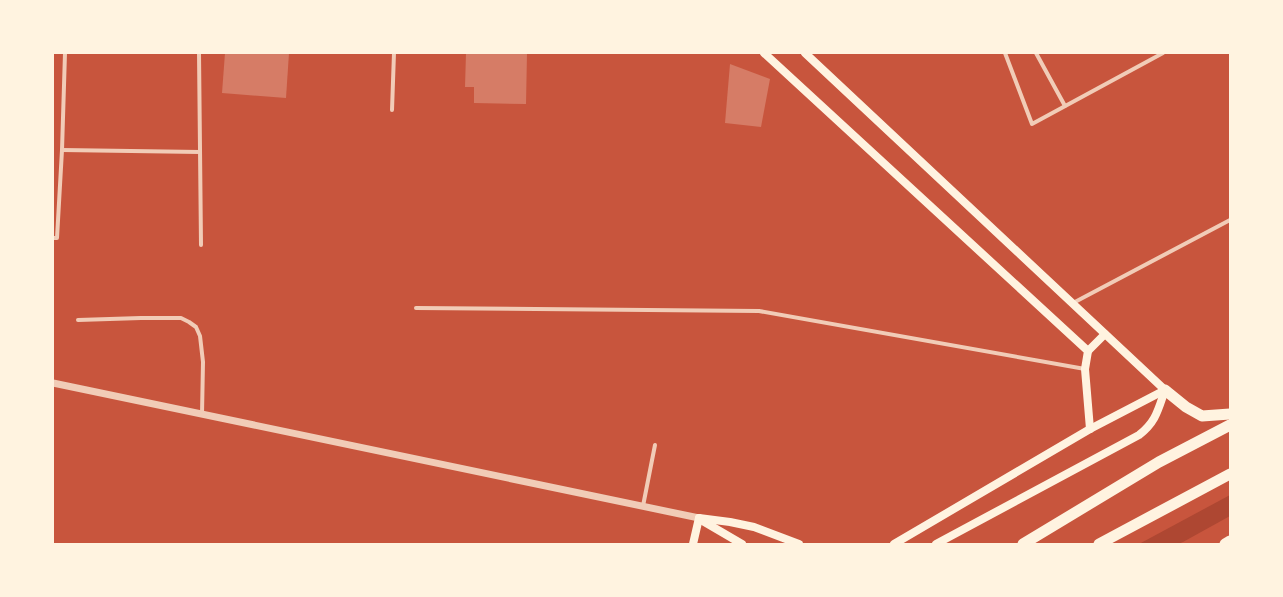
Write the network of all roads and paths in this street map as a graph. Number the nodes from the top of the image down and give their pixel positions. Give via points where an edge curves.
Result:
1 (65, 53) edge
2 (199, 53) edge
3 (394, 53) edge
4 (764, 53) edge
5 (805, 53) edge
6 (1005, 53) edge
7 (1036, 53) edge
8 (1162, 53) edge
9 (1065, 106) junction
10 (392, 110) dead end
11 (62, 150) junction
12 (200, 152) junction
13 (1230, 220) edge
14 (55, 238) edge
15 (201, 245) dead end
16 (1073, 304) junction
17 (416, 308) dead end
18 (78, 320) dead end
19 (1105, 334) junction
20 (1088, 351) junction
21 (1085, 369) junction
22 (53, 383) edge
23 (1165, 390) junction
24 (1230, 414) edge
25 (202, 415) junction
26 (1230, 425) edge
27 (1090, 429) junction
28 (655, 445) dead end
29 (1230, 474) edge
30 (643, 506) junction
31 (699, 518) junction
32 (1230, 541) edge
33 (693, 544) edge
34 (741, 544) edge
35 (798, 544) edge
36 (894, 544) edge
37 (936, 544) edge
38 (1023, 544) edge
39 (1099, 544) edge
40 (1225, 544) edge

1 - 11 street
2 - 12 street
3 - 10 street
4 - 20 main road
5 - 16 main road
6 - 9 street via 1032,124
7 - 9 street
8 - 9 street
11 - 12 street
11 - 14 street
12 - 15 street
13 - 16 street
16 - 19 main road
17 - 21 street via 759,311
18 - 25 street via 180,318 196,327 200,336 203,362
19 - 20 main road
19 - 23 main road
20 - 21 main road
21 - 27 main road
22 - 25 street
23 - 24 highway via 1202,416
23 - 27 main road
23 - 37 main road via 1153,421 1139,435
25 - 30 street
26 - 38 highway via 1159,462
27 - 36 main road
28 - 30 street
29 - 39 highway
30 - 31 street
31 - 33 main road
31 - 34 main road
31 - 35 main road via 754,527
32 - 40 highway

